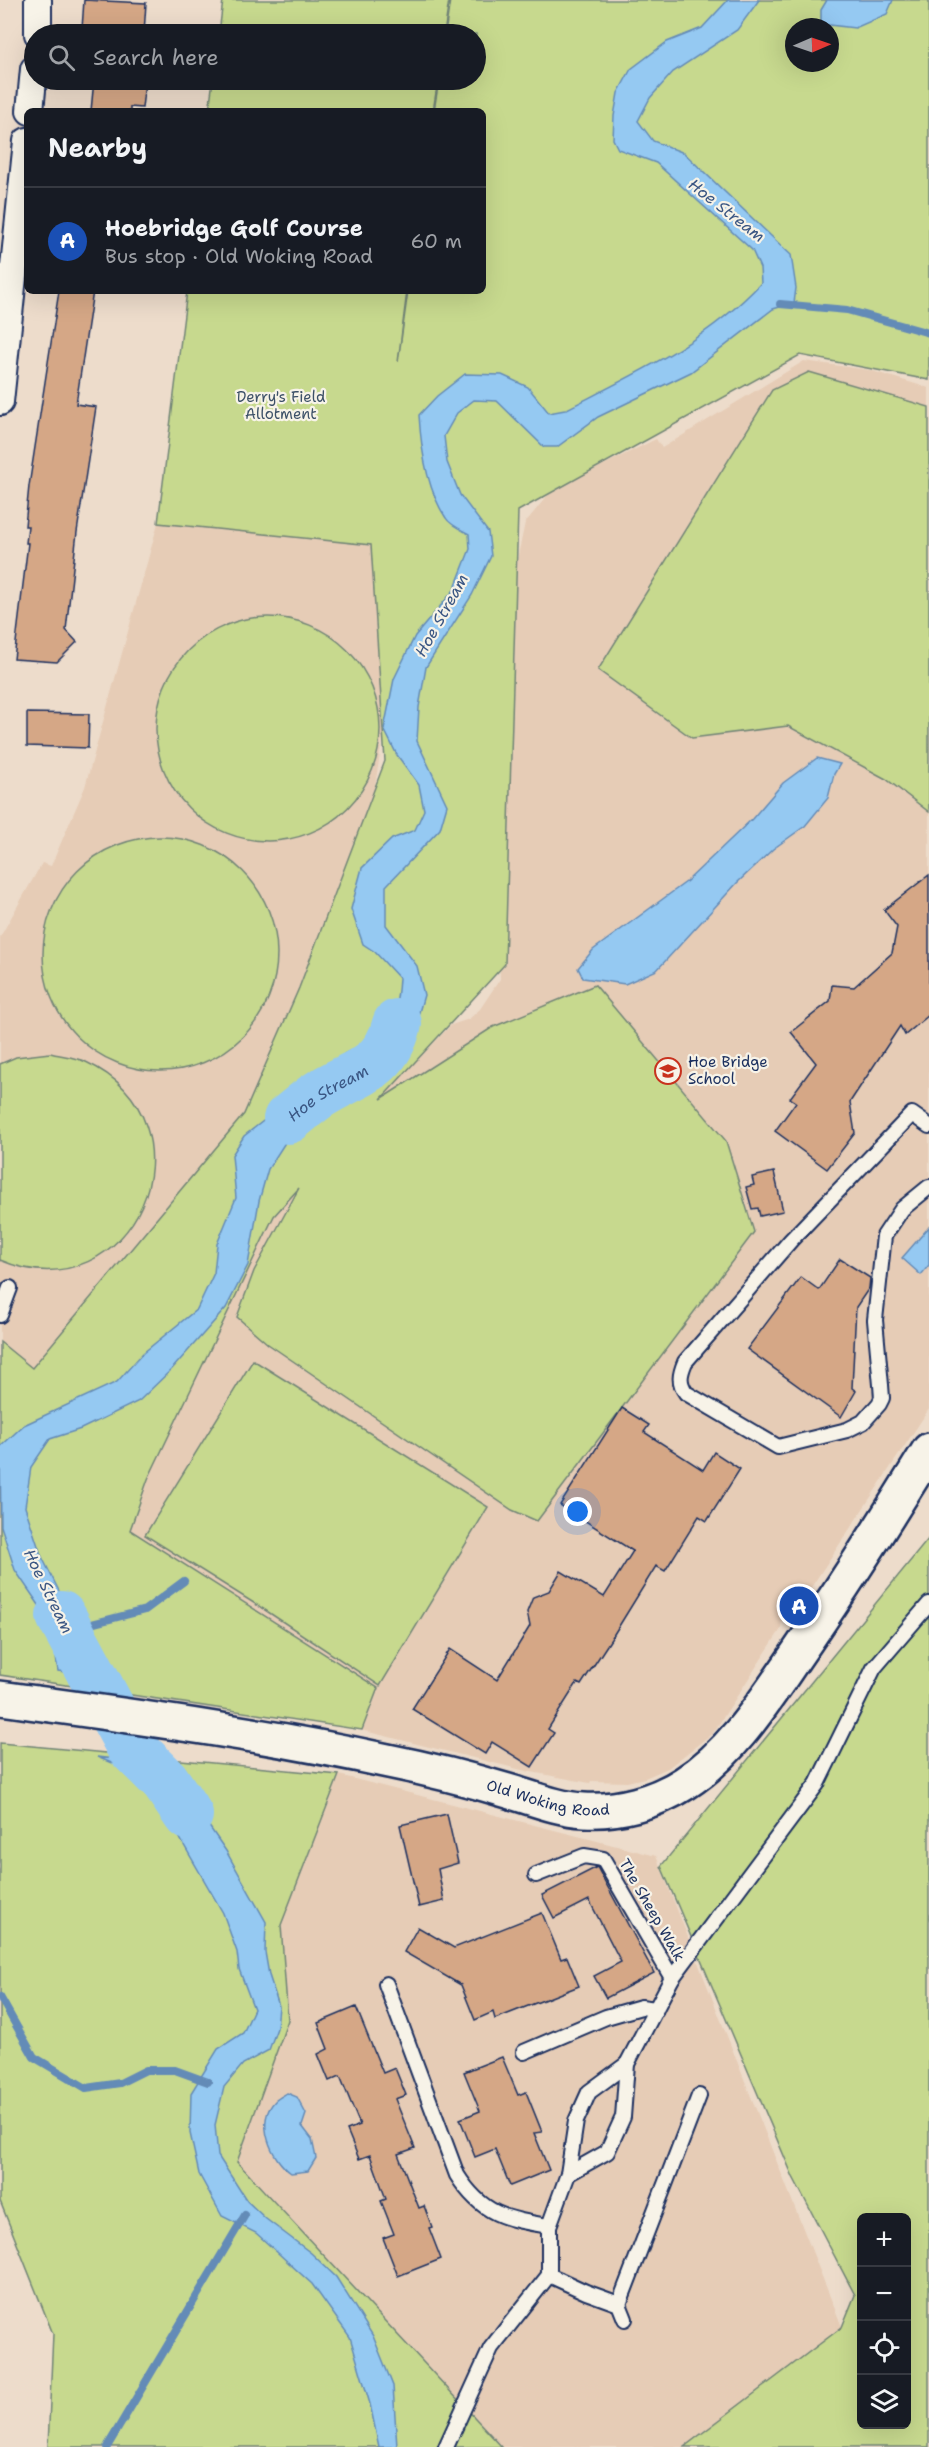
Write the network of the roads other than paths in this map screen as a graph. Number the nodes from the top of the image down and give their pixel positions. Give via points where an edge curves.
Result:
1 (39, 0) edge
2 (38, 24) edge
3 (32, 90) edge
4 (30, 108) edge
5 (24, 170) edge
6 (0, 402) edge
7 (929, 1126) edge
8 (929, 1187) edge
9 (10, 1288) dead end
10 (0, 1315) edge
11 (929, 1449) edge
12 (929, 1604) edge
13 (0, 1698) edge
14 (536, 1875) dead end
15 (672, 1978) junction
16 (386, 1984) dead end
17 (656, 2009) junction
18 (524, 2052) dead end
19 (627, 2064) junction
20 (699, 2096) dead end
21 (568, 2174) junction
22 (549, 2226) junction
23 (549, 2275) junction
24 (619, 2304) junction
25 (625, 2319) dead end
26 (446, 2447) edge

1 - 2 street
3 - 4 street
5 - 6 street
7 - 8 lane via 912,1114 791,1240 685,1362 680,1376 686,1393 778,1447 847,1430 863,1422 882,1398 875,1320 884,1236 902,1209
9 - 10 lane
11 - 13 main road, Old Woking Road via 852,1574 734,1740 683,1785 629,1806 605,1811 579,1810 451,1774 343,1751
12 - 15 lane via 874,1668 817,1784
14 - 15 lane, The Sheep Walk via 584,1856 603,1858
15 - 17 lane
16 - 22 lane via 458,2175 469,2193 487,2210 513,2220
17 - 18 lane via 641,2007 606,2017
17 - 19 lane
19 - 21 lane via 589,2092 576,2121
19 - 21 lane via 623,2117 607,2152
20 - 24 lane
21 - 22 lane
22 - 23 lane
23 - 24 lane
23 - 26 lane via 491,2348
24 - 25 lane

